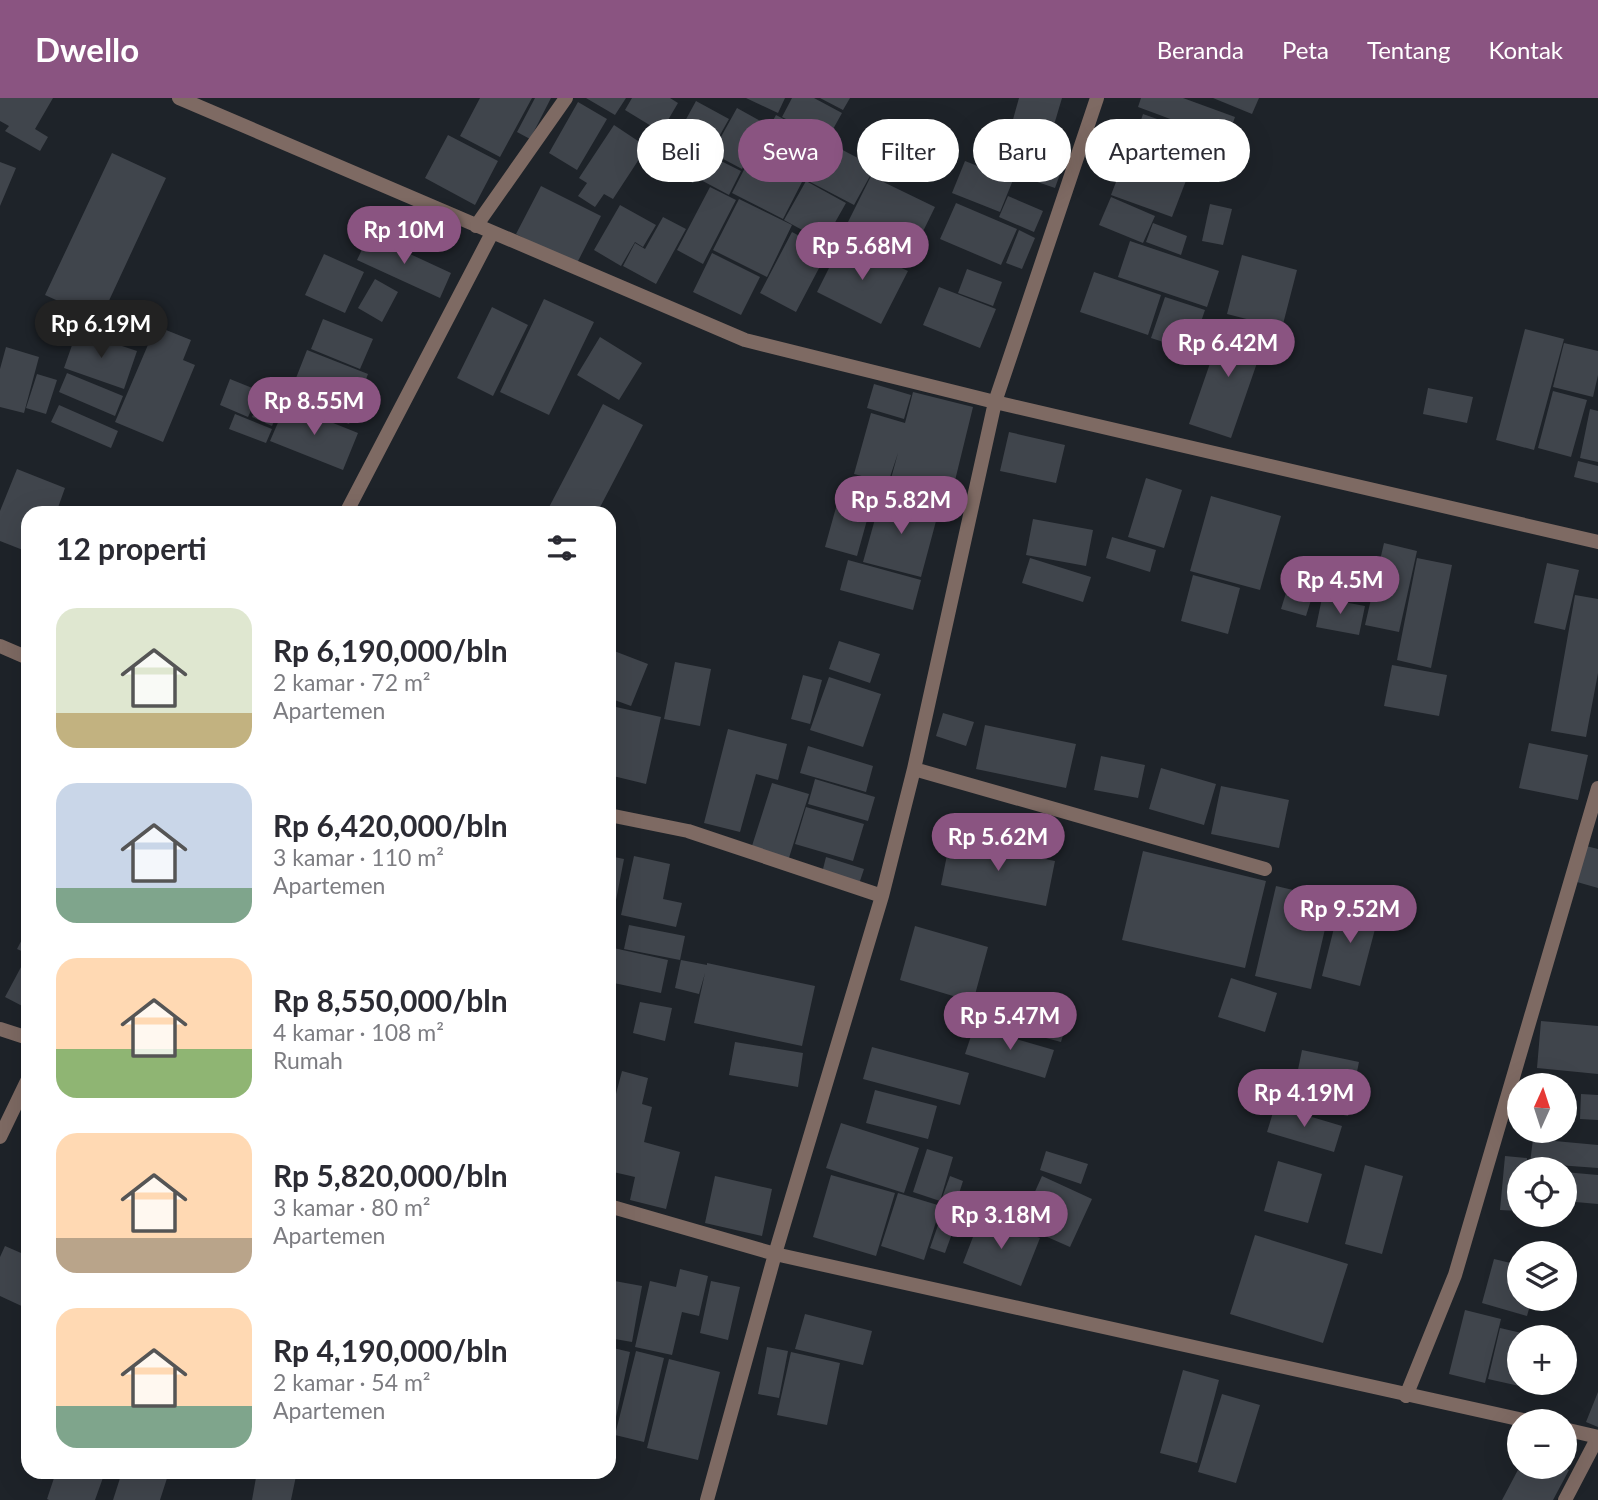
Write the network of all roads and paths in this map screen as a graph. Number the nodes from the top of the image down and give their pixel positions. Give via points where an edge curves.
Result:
1 (180, 98) edge
2 (566, 98) edge
3 (1097, 98) edge
4 (477, 226) junction
5 (492, 233) junction
6 (995, 402) junction
7 (350, 506) edge
8 (1598, 542) edge
9 (0, 646) edge
10 (21, 654) edge
11 (914, 769) junction
12 (1598, 788) edge
13 (616, 816) edge
14 (1265, 869) dead end
15 (881, 896) junction
16 (0, 1029) edge
17 (21, 1036) edge
18 (21, 1094) edge
19 (0, 1137) edge
20 (616, 1208) edge
21 (775, 1254) junction
22 (1406, 1396) junction
23 (1507, 1417) edge
24 (1577, 1432) edge
25 (1598, 1437) edge
26 (707, 1500) edge
27 (1566, 1500) edge

1 - 4 street
2 - 4 street
3 - 6 street
4 - 5 street
5 - 6 street via 745,340
5 - 7 street
6 - 8 street
6 - 11 street
9 - 10 street
11 - 14 street
11 - 15 street
12 - 22 street via 1455,1275
13 - 15 street via 688,831
15 - 21 street
16 - 17 street
18 - 19 street
20 - 21 street
21 - 22 street
21 - 26 street
22 - 23 street
24 - 25 street
25 - 27 street

